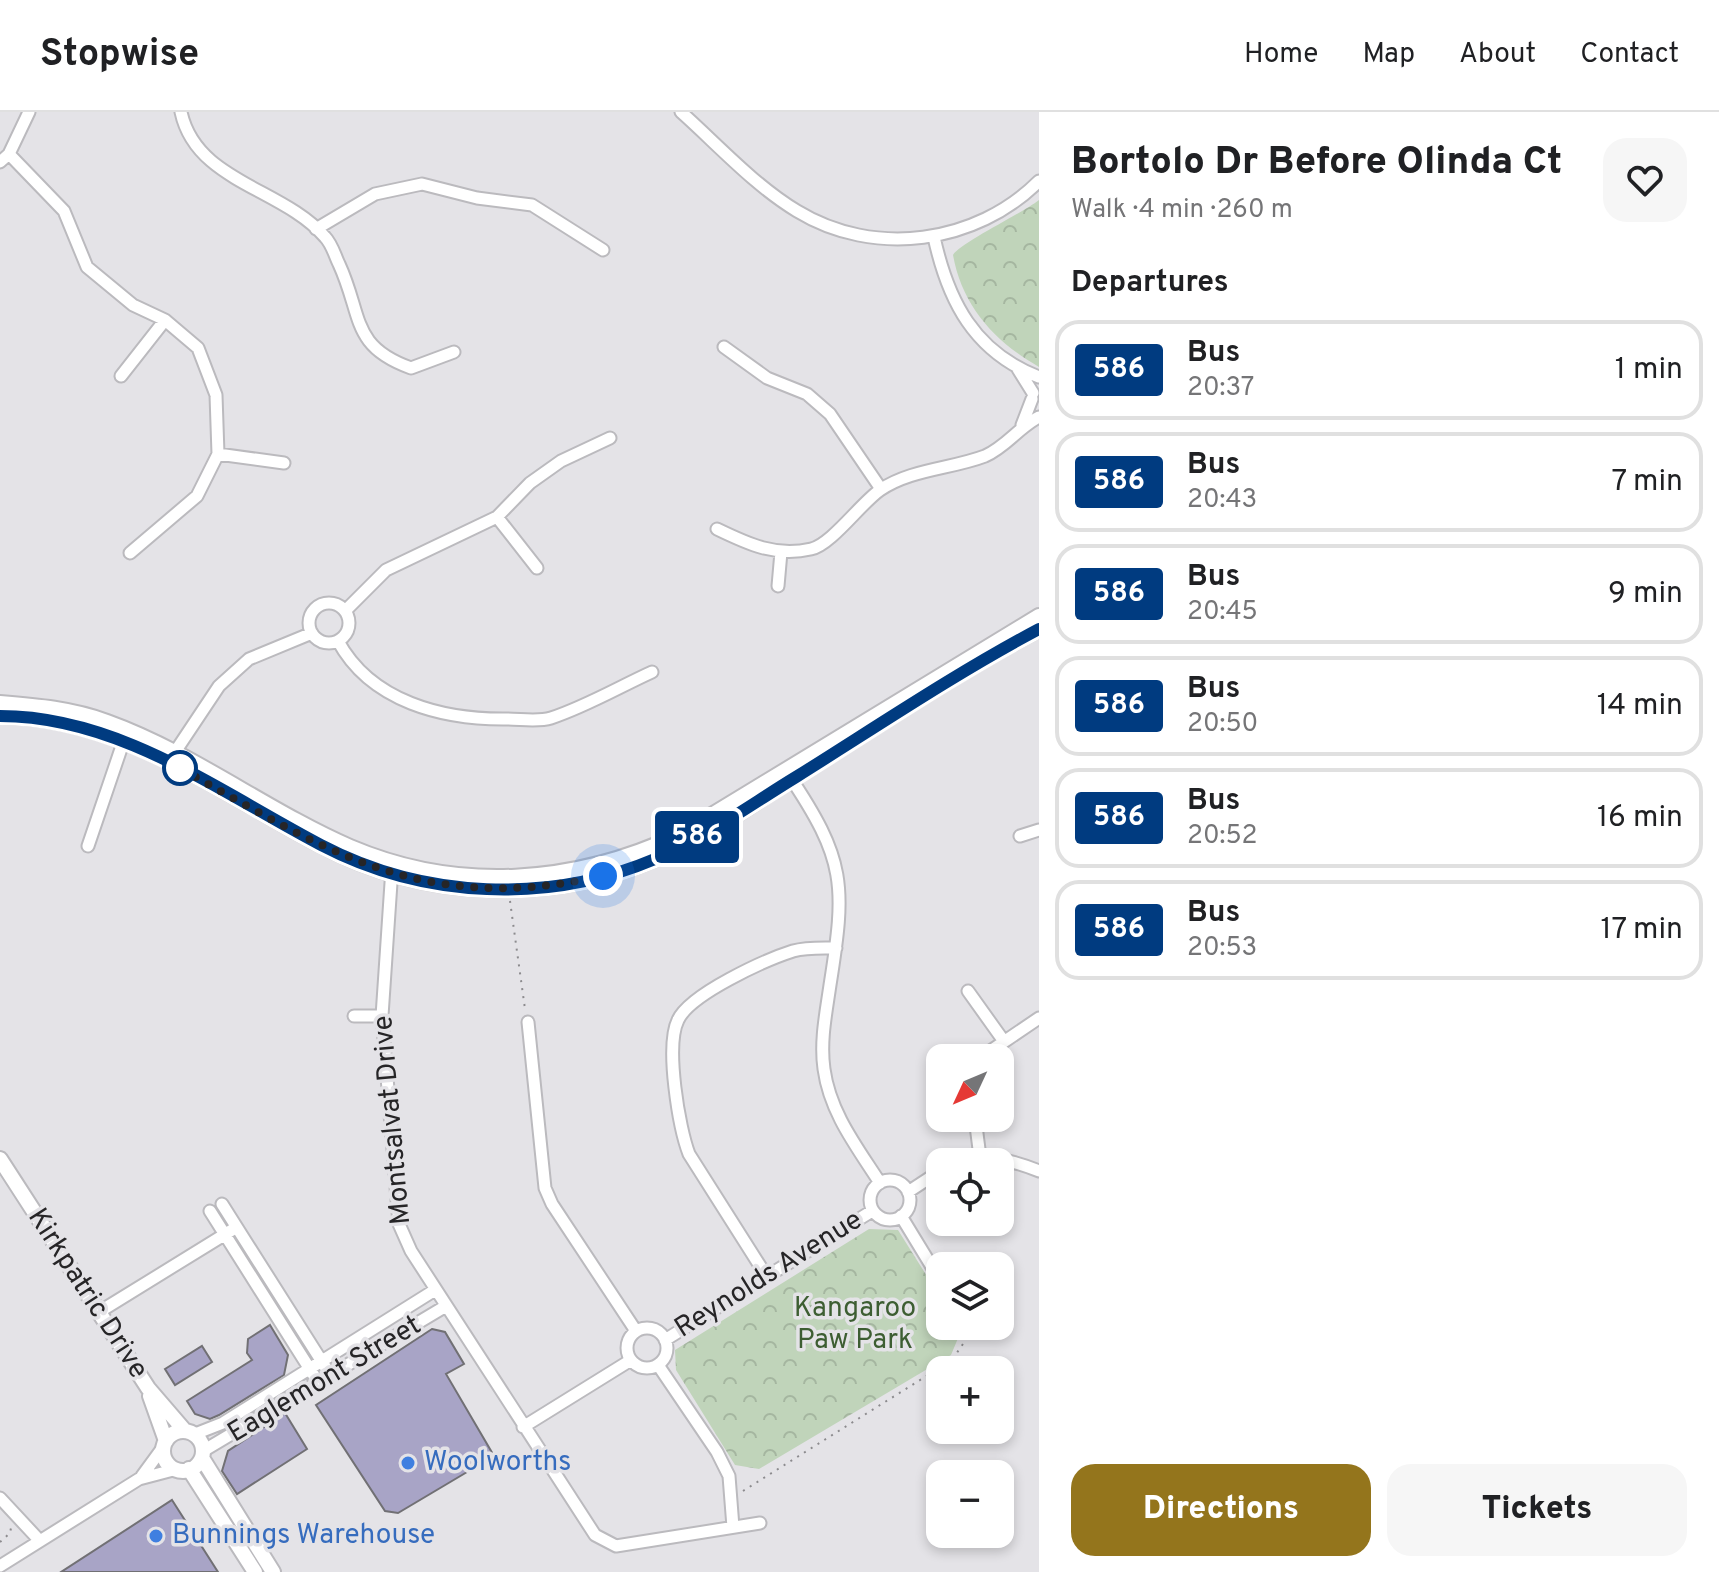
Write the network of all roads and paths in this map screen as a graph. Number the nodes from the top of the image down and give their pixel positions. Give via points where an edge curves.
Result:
1 (29, 112) edge
2 (181, 112) edge
3 (681, 112) edge
4 (4, 158) edge
5 (1039, 181) edge
6 (316, 229) junction
7 (934, 237) junction
8 (603, 250) dead end
9 (165, 320) junction
10 (724, 347) dead end
11 (454, 352) dead end
12 (1015, 366) junction
13 (121, 376) dead end
14 (1039, 377) edge
15 (1035, 392) edge
16 (1039, 414) edge
17 (1022, 425) junction
18 (610, 438) dead end
19 (218, 454) junction
20 (284, 463) dead end
21 (881, 489) junction
22 (497, 517) junction
23 (717, 529) dead end
24 (781, 552) junction
25 (130, 553) dead end
26 (537, 568) dead end
27 (778, 586) dead end
28 (345, 611) junction
29 (1039, 616) edge
30 (1039, 629) edge
31 (312, 633) junction
32 (338, 641) junction
33 (652, 672) dead end
34 (0, 703) edge
35 (0, 716) edge
36 (125, 735) junction
37 (172, 757) junction
38 (788, 775) junction
39 (1039, 830) edge
40 (1020, 836) dead end
41 (88, 846) dead end
42 (392, 869) junction
43 (510, 897) dead end
44 (836, 948) junction
45 (968, 991) dead end
46 (354, 1016) dead end
47 (382, 1016) junction
48 (1039, 1018) edge
49 (528, 1022) joint
50 (1003, 1040) junction
51 (998, 1044) edge
52 (0, 1159) edge
53 (1014, 1161) edge
54 (1039, 1171) edge
55 (926, 1180) edge
56 (880, 1183) junction
57 (908, 1192) junction
58 (222, 1204) dead end
59 (210, 1211) dead end
60 (872, 1211) junction
61 (901, 1216) junction
62 (231, 1231) junction
63 (926, 1257) edge
64 (767, 1277) junction
65 (435, 1290) junction
66 (446, 1306) junction
67 (99, 1312) junction
68 (636, 1331) junction
69 (665, 1340) junction
70 (962, 1340) edge
71 (631, 1360) junction
72 (321, 1361) junction
73 (658, 1365) junction
74 (309, 1368) junction
75 (331, 1376) junction
76 (318, 1382) junction
77 (148, 1388) junction
78 (523, 1427) junction
79 (190, 1433) junction
80 (165, 1443) junction
81 (202, 1455) junction
82 (183, 1469) junction
83 (139, 1479) junction
84 (731, 1497) junction
85 (0, 1498) edge
86 (760, 1523) dead end
87 (11, 1524) dead end
88 (733, 1527) junction
89 (40, 1541) junction
90 (0, 1542) edge
91 (0, 1566) edge
92 (255, 1572) edge
93 (273, 1572) edge

1 - 4 street
2 - 6 street via 209,162 299,211
3 - 7 street via 779,199 812,219 871,236
4 - 9 street via 64,211 87,267 133,305
5 - 7 street via 993,216
6 - 8 street via 375,194 422,184 532,205
6 - 11 street via 327,238 348,285 362,335 385,359 411,368
7 - 12 street via 957,309
9 - 13 street
9 - 19 street via 198,348 216,395
10 - 21 street via 767,378 807,394 830,414
12 - 14 street
12 - 15 street
15 - 16 street
15 - 17 street
16 - 17 street
17 - 21 street via 985,455
18 - 22 street via 561,461
19 - 20 street
19 - 25 street via 197,496
21 - 24 street via 814,549
22 - 26 street
22 - 28 street via 386,570
23 - 24 street
24 - 27 street
28 - 31 street via 333,603 314,609 309,619
28 - 32 street via 348,631
29 - 38 street
30 - 38 street
31 - 32 street via 320,641
31 - 37 street via 249,659 219,686
32 - 33 street via 351,664 388,693 433,713 487,719 549,719
34 - 36 street via 60,709
35 - 36 street via 58,720
36 - 37 street
36 - 41 street
37 - 42 street
38 - 42 street via 679,835 633,856 578,871 519,878
38 - 44 street via 820,825 834,859 841,893
39 - 40 street
42 - 47 street, Montsalvat Drive
43 - 49 path
44 - 56 street via 822,1036 824,1073 834,1110
44 - 64 street via 796,950 741,975 684,1010 673,1035 681,1134
45 - 50 street
46 - 47 street
47 - 65 street, Montsalvat Drive via 399,1224
48 - 50 street
49 - 68 street via 545,1188
50 - 51 street
52 - 67 street, Kirkpatric Drive
53 - 54 street
55 - 57 street
56 - 57 street via 894,1181
56 - 60 street via 870,1196
57 - 61 street via 908,1208
58 - 62 street
59 - 62 street
60 - 61 street via 881,1218
60 - 64 street, Reynolds Avenue
61 - 63 street
62 - 67 street
62 - 72 street
62 - 74 street
64 - 69 street, Reynolds Avenue
65 - 66 street, Montsalvat Drive
65 - 72 street, Eaglemont Street
66 - 75 street, Eaglemont Street
66 - 78 street, Montsalvat Drive
67 - 77 street, Kirkpatric Drive
68 - 69 street via 649,1328
68 - 71 street via 627,1348
69 - 73 street via 666,1353
70 - 84 path via 952,1360
71 - 73 street via 641,1367
71 - 78 street
72 - 74 street, Eaglemont Street
72 - 75 street
73 - 84 street via 717,1452 729,1476
74 - 76 street
74 - 79 street, Eaglemont Street via 223,1423
75 - 76 street, Eaglemont Street
76 - 81 street, Eaglemont Street
77 - 79 street, Kirkpatric Drive
77 - 80 street, Kirkpatric Drive
78 - 88 street, Montsalvat Drive via 595,1535 605,1542 616,1546
79 - 80 street via 174,1433
79 - 81 street
80 - 82 street via 167,1462
80 - 83 street
81 - 82 street
81 - 93 street
82 - 83 street
82 - 92 street
83 - 89 street
84 - 88 street
85 - 89 street
86 - 88 street, Montsalvat Drive
87 - 90 path
89 - 91 street

